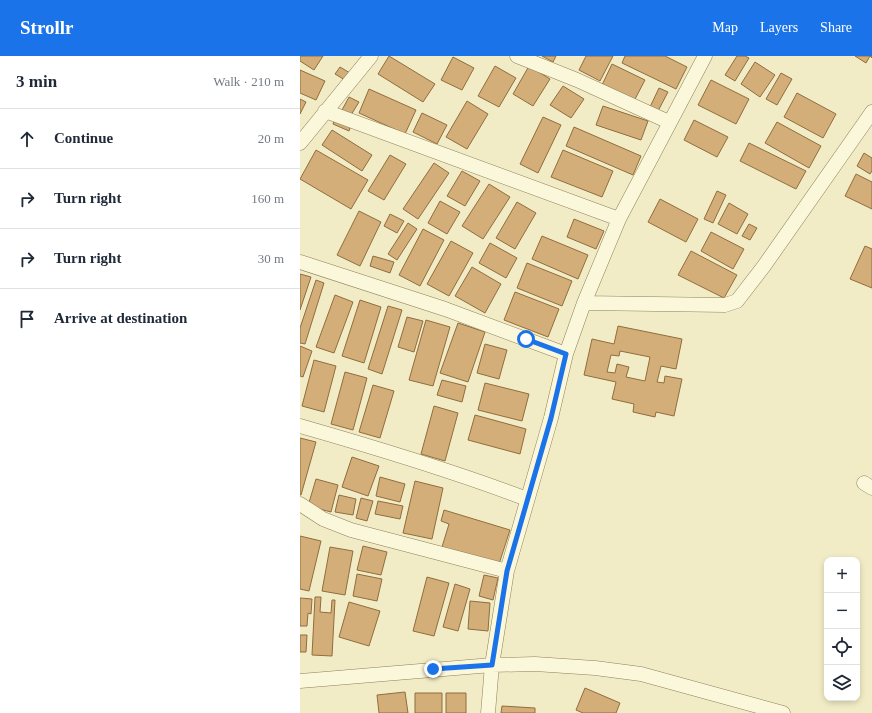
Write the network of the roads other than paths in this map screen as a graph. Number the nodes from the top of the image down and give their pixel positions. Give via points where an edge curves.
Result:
1 (371, 56) edge
2 (517, 56) edge
3 (704, 56) edge
4 (325, 111) junction
5 (872, 112) edge
6 (669, 122) junction
7 (300, 144) edge
8 (619, 220) junction
9 (300, 262) edge
10 (584, 303) junction
11 (566, 354) junction
12 (300, 426) edge
13 (527, 500) junction
14 (300, 504) edge
15 (507, 571) junction
16 (492, 665) junction
17 (300, 681) edge
18 (488, 713) edge
19 (783, 713) edge

1 - 4 street
2 - 6 street
3 - 6 street
4 - 7 street
4 - 8 street
5 - 10 street via 764,266 737,300 725,305
6 - 8 street
8 - 10 street
9 - 11 street via 445,309
10 - 11 street
11 - 13 street via 551,418
12 - 13 street via 376,448
13 - 15 street
14 - 15 street via 323,519 351,530
15 - 16 street
16 - 17 street
16 - 18 street
16 - 19 street via 535,664 641,674

